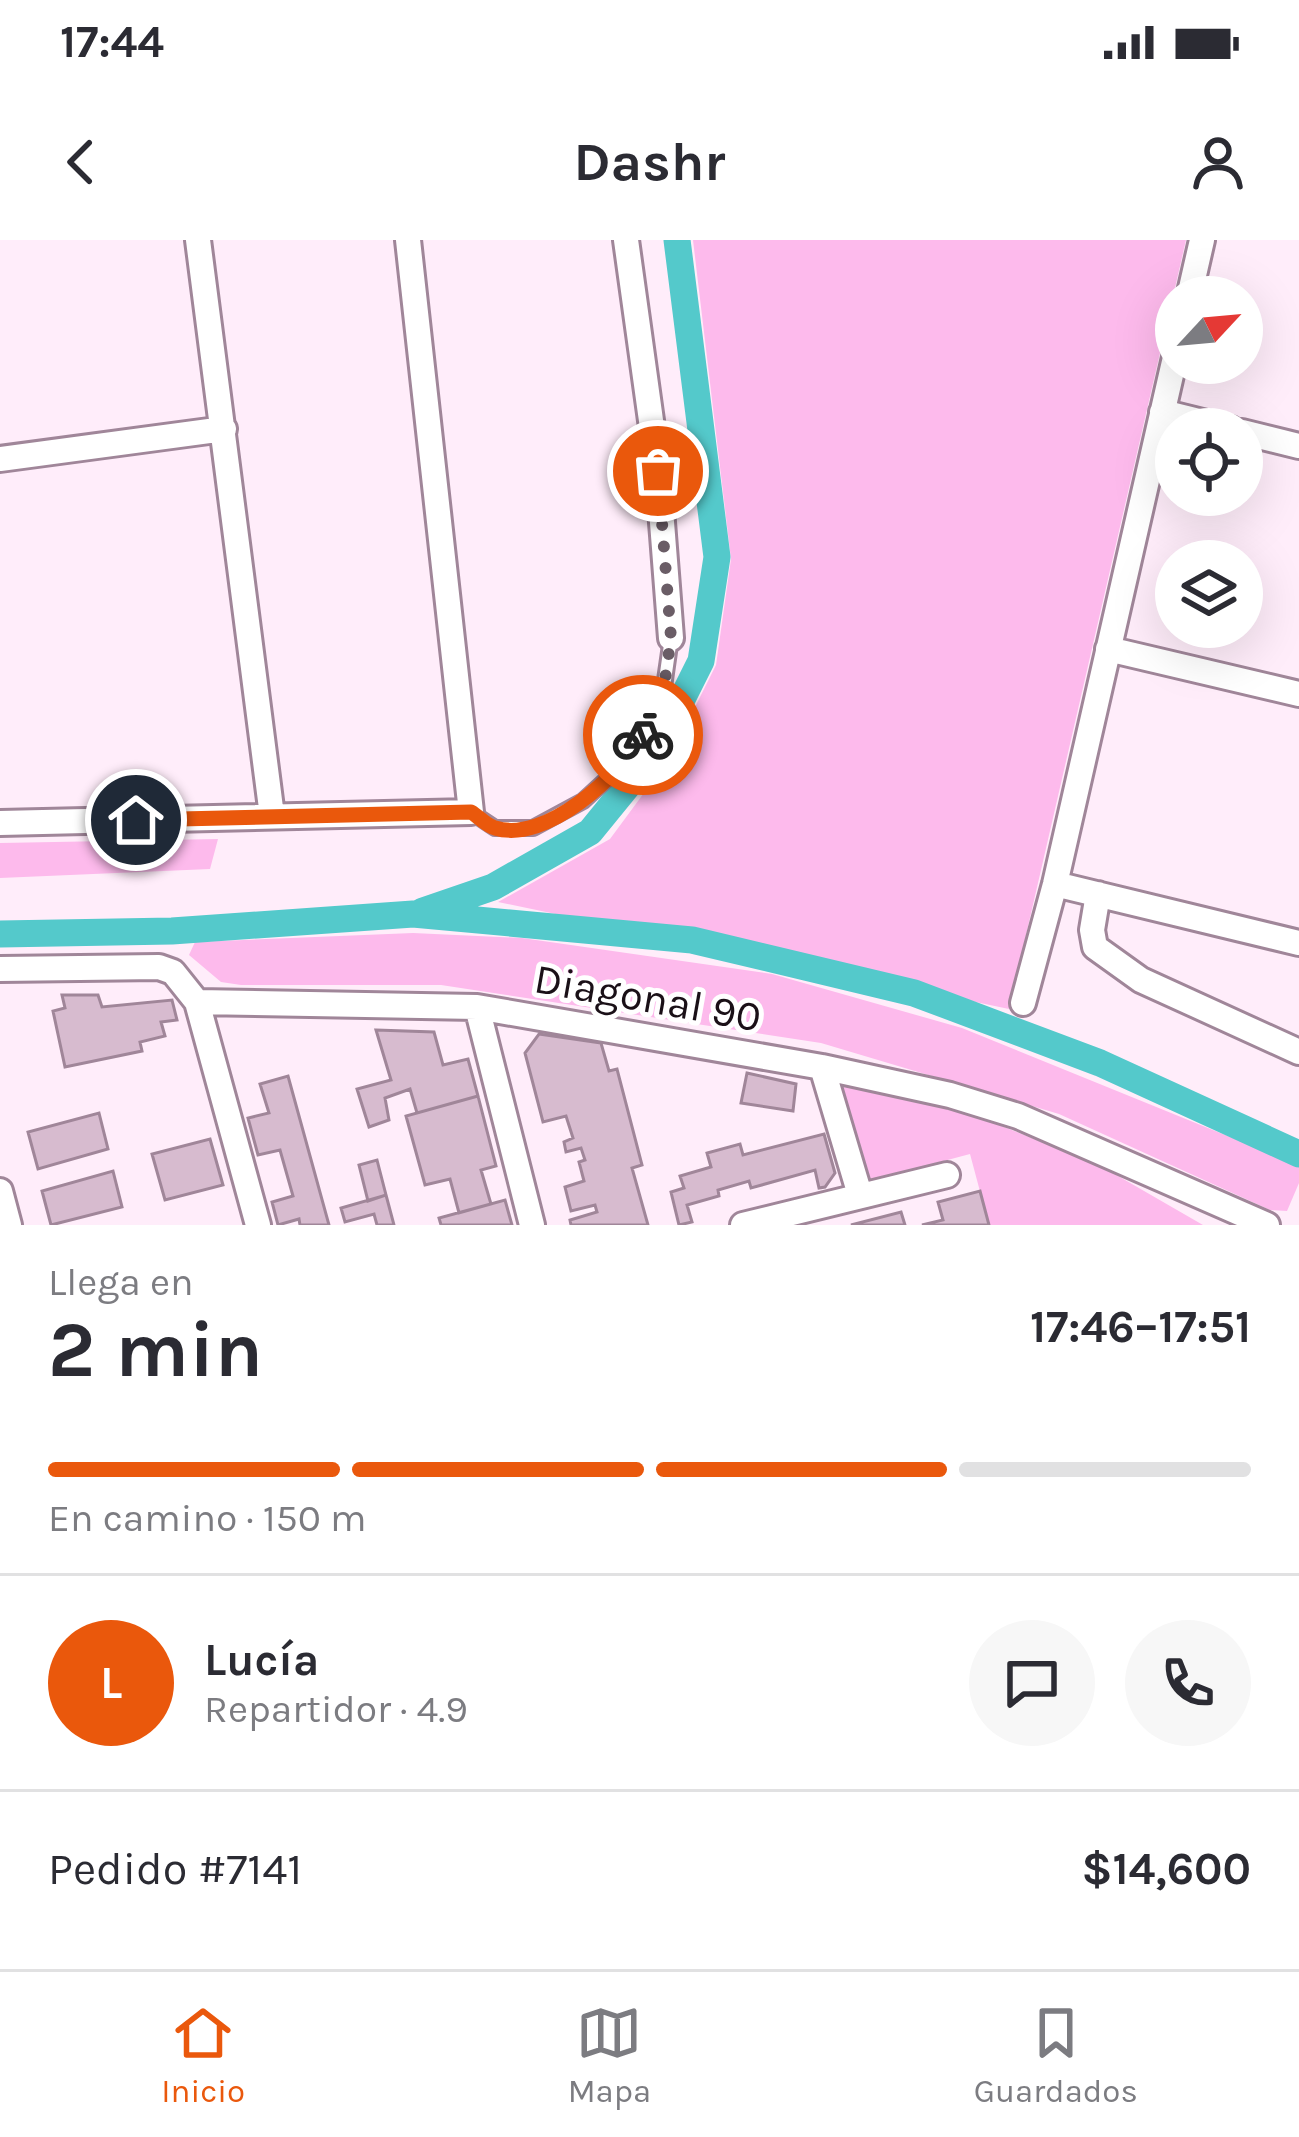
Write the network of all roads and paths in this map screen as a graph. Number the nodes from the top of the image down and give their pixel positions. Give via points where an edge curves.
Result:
1 (198, 240) edge
2 (408, 240) edge
3 (626, 240) edge
4 (1202, 240) edge
5 (1194, 276) edge
6 (224, 429) junction
7 (1263, 437) edge
8 (1155, 443) edge
9 (1299, 446) edge
10 (0, 459) edge
11 (671, 638) joint
12 (1108, 649) junction
13 (1299, 694) edge
14 (471, 812) junction
15 (272, 817) junction
16 (0, 824) edge
17 (1054, 884) junction
18 (1098, 895) junction
19 (1299, 943) edge
20 (0, 969) edge
21 (197, 1002) junction
22 (1023, 1003) dead end
23 (477, 1007) junction
24 (1299, 1052) edge
25 (822, 1067) junction
26 (947, 1175) dead end
27 (0, 1191) edge
28 (860, 1195) junction
29 (1234, 1218) edge
30 (9, 1225) edge
31 (258, 1225) edge
32 (532, 1225) edge
33 (743, 1225) edge
34 (1267, 1225) edge

1 - 6 street
2 - 14 street
3 - 11 street
4 - 5 street
6 - 10 street
6 - 15 street
7 - 9 street
8 - 12 street
11 - 14 lane via 662,701 620,767 583,801 533,828 495,828
12 - 13 street
12 - 17 street
14 - 15 street
15 - 16 street
17 - 18 street
17 - 22 street
18 - 19 street
18 - 24 street via 1095,947 1141,980
20 - 21 street via 159,967
21 - 23 street, Diagonal 90
21 - 31 street
23 - 25 street, Diagonal 90
23 - 32 street
25 - 28 street
25 - 29 street, Diagonal 90 via 1018,1117
26 - 28 street
27 - 30 street
28 - 33 street
29 - 34 street, Diagonal 90

